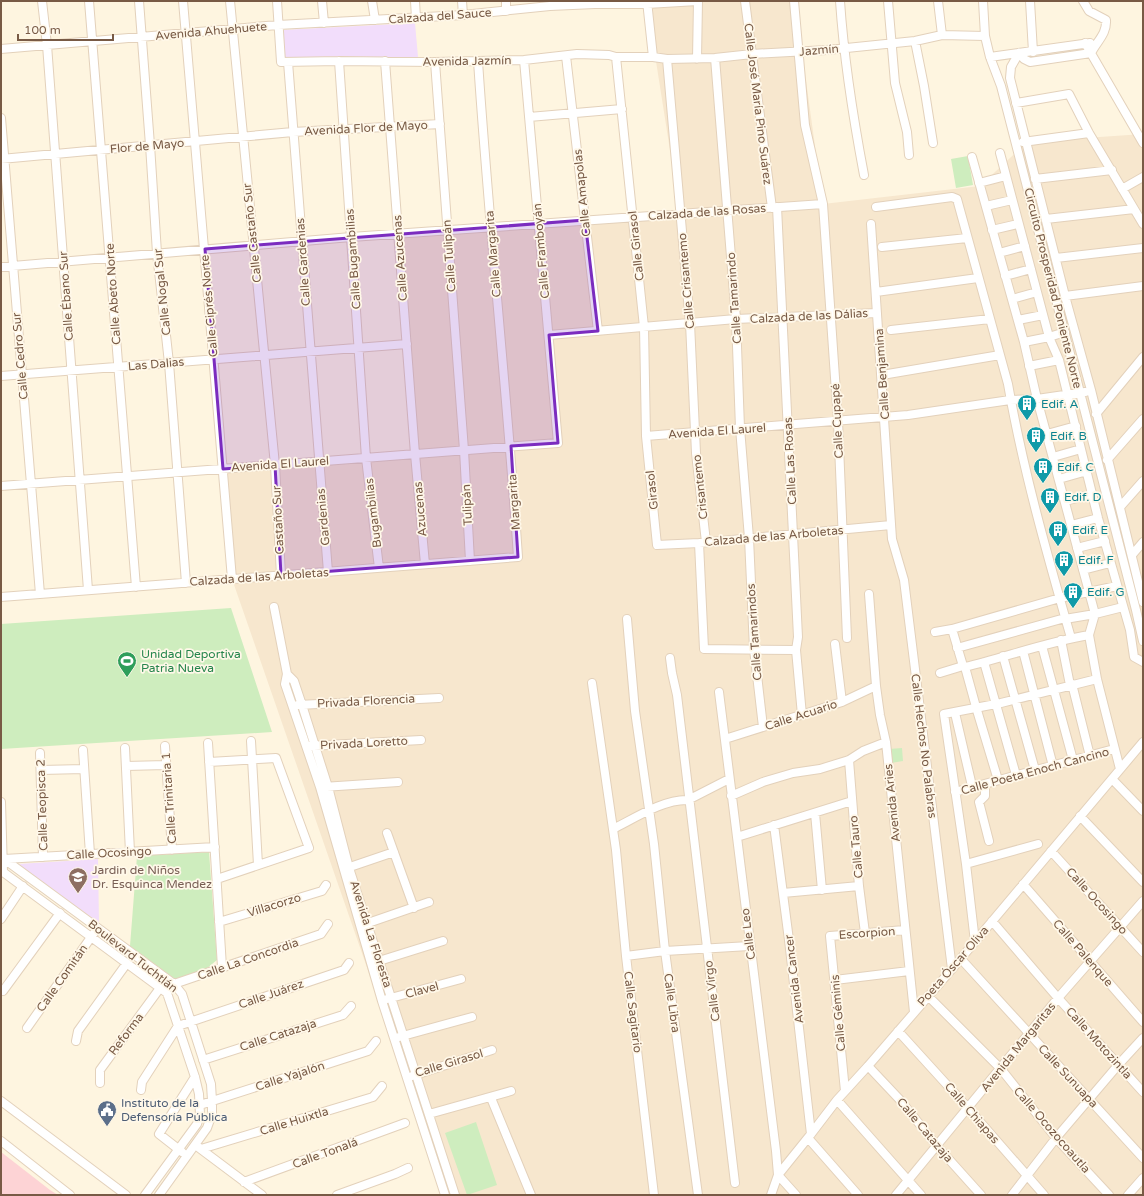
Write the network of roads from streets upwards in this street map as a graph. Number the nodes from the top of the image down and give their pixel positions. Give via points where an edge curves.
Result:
1 (42, 1) edge
2 (89, 1) edge
3 (139, 1) edge
4 (183, 1) edge
5 (230, 1) edge
6 (277, 1) edge
7 (322, 1) edge
8 (372, 1) edge
9 (415, 1) edge
10 (462, 1) edge
11 (506, 1) edge
12 (698, 1) edge
13 (745, 1) edge
14 (794, 1) edge
15 (840, 1) edge
16 (888, 1) edge
17 (938, 1) edge
18 (983, 1) edge
19 (1030, 1) edge
20 (1083, 1) edge
21 (595, 2) edge
22 (647, 3) edge
23 (550, 4) edge
24 (506, 11) junction
25 (463, 15) junction
26 (416, 18) junction
27 (375, 20) junction
28 (324, 22) junction
29 (278, 25) junction
30 (232, 29) junction
31 (186, 33) junction
32 (942, 35) junction
33 (985, 36) junction
34 (142, 37) junction
35 (93, 41) junction
36 (915, 41) junction
37 (1097, 42) junction
38 (892, 43) junction
39 (1085, 43) junction
40 (47, 45) junction
41 (843, 48) junction
42 (1, 49) edge
43 (799, 52) junction
44 (1033, 52) junction
45 (1091, 53) junction
46 (752, 54) junction
47 (1019, 54) junction
48 (566, 56) junction
49 (616, 57) junction
50 (653, 57) junction
51 (990, 57) junction
52 (697, 58) junction
53 (714, 58) junction
54 (666, 59) junction
55 (339, 60) junction
56 (524, 60) junction
57 (385, 61) junction
58 (478, 61) junction
59 (284, 62) junction
60 (435, 62) junction
61 (1016, 103) junction
62 (622, 110) junction
63 (573, 113) junction
64 (529, 117) junction
65 (1, 118) edge
66 (440, 124) junction
67 (390, 127) junction
68 (344, 130) junction
69 (293, 132) junction
70 (1089, 133) junction
71 (243, 137) junction
72 (195, 141) junction
73 (1027, 142) junction
74 (1143, 142) edge
75 (933, 143) dead end
76 (1016, 143) junction
77 (150, 145) junction
78 (102, 150) junction
79 (1000, 153) dead end
80 (55, 154) junction
81 (909, 155) dead end
82 (972, 157) dead end
83 (3, 158) edge
84 (1112, 170) junction
85 (864, 175) dead end
86 (1006, 176) junction
87 (1143, 177) edge
88 (1035, 179) junction
89 (979, 182) junction
90 (1122, 189) junction
91 (1012, 200) junction
92 (823, 204) junction
93 (986, 206) junction
94 (774, 207) junction
95 (876, 207) dead end
96 (1134, 209) junction
97 (728, 211) junction
98 (680, 214) junction
99 (633, 217) junction
100 (1046, 219) junction
101 (585, 220) junction
102 (538, 224) junction
103 (871, 224) dead end
104 (1018, 224) junction
105 (1143, 224) edge
106 (490, 227) junction
107 (447, 230) junction
108 (992, 230) junction
109 (398, 233) junction
110 (351, 236) junction
111 (968, 238) junction
112 (301, 241) junction
113 (253, 245) junction
114 (1025, 246) junction
115 (882, 247) dead end
116 (1143, 248) edge
117 (204, 249) junction
118 (158, 253) junction
119 (999, 253) junction
120 (110, 258) junction
121 (1056, 258) junction
122 (63, 262) junction
123 (13, 266) junction
124 (1, 267) edge
125 (1031, 269) junction
126 (1005, 276) junction
127 (978, 278) junction
128 (1143, 286) edge
129 (876, 292) junction
130 (1036, 292) junction
131 (1065, 296) junction
132 (1012, 300) junction
133 (877, 313) junction
134 (830, 315) junction
135 (1043, 315) junction
136 (783, 317) junction
137 (736, 319) junction
138 (990, 319) junction
139 (1018, 320) junction
140 (690, 323) junction
141 (644, 327) junction
142 (890, 330) dead end
143 (598, 331) junction
144 (1065, 332) junction
145 (549, 335) junction
146 (1049, 338) junction
147 (1024, 342) junction
148 (407, 344) junction
149 (359, 348) junction
150 (310, 352) junction
151 (1000, 355) junction
152 (264, 356) junction
153 (214, 359) junction
154 (1142, 359) edge
155 (1059, 360) junction
156 (169, 363) junction
157 (1029, 366) junction
158 (118, 367) junction
159 (71, 371) junction
160 (22, 375) junction
161 (882, 375) junction
162 (1, 376) edge
163 (1091, 390) junction
164 (1080, 392) junction
165 (1068, 395) junction
166 (1037, 398) junction
167 (1010, 400) junction
168 (1096, 414) junction
169 (884, 418) junction
170 (1143, 419) edge
171 (838, 421) junction
172 (788, 426) junction
173 (1076, 426) junction
174 (740, 428) junction
175 (696, 432) junction
176 (1047, 434) junction
177 (646, 436) junction
178 (558, 443) joint
179 (511, 446) junction
180 (1082, 449) junction
181 (464, 450) junction
182 (415, 454) junction
183 (1053, 457) junction
184 (366, 458) junction
185 (1107, 460) junction
186 (319, 461) junction
187 (275, 465) junction
188 (223, 469) junction
189 (1087, 471) junction
190 (177, 472) junction
191 (127, 476) junction
192 (1059, 479) junction
193 (79, 480) junction
194 (1143, 480) edge
195 (31, 484) junction
196 (1, 486) edge
197 (1093, 494) junction
198 (1065, 501) junction
199 (1120, 508) junction
200 (1098, 518) junction
201 (1071, 524) junction
202 (891, 525) junction
203 (842, 530) junction
204 (793, 534) junction
205 (749, 538) junction
206 (1105, 541) junction
207 (1143, 542) edge
208 (702, 543) junction
209 (657, 545) joint
210 (1077, 548) junction
211 (1132, 555) junction
212 (518, 557) joint
213 (470, 560) junction
214 (1110, 563) junction
215 (425, 564) junction
216 (379, 568) junction
217 (1083, 570) junction
218 (328, 572) junction
219 (281, 575) junction
220 (232, 579) junction
221 (186, 583) junction
222 (1117, 586) junction
223 (136, 587) junction
224 (88, 590) junction
225 (1088, 592) junction
226 (40, 594) junction
227 (869, 594) dead end
228 (1, 597) edge
229 (1060, 598) junction
230 (1143, 602) edge
231 (274, 607) dead end
232 (1123, 607) junction
233 (1094, 614) junction
234 (627, 619) dead end
235 (1065, 619) junction
236 (952, 629) junction
237 (935, 632) dead end
238 (1088, 635) junction
239 (847, 638) dead end
240 (1070, 638) junction
241 (1061, 640) junction
242 (1143, 641) edge
243 (835, 644) dead end
244 (1042, 646) junction
245 (957, 648) junction
246 (754, 649) junction
247 (796, 650) junction
248 (1023, 651) junction
249 (1003, 656) junction
250 (670, 658) dead end
251 (984, 662) junction
252 (1143, 662) edge
253 (964, 666) junction
254 (940, 672) dead end
255 (1097, 679) junction
256 (592, 683) dead end
257 (1071, 684) junction
258 (876, 686) junction
259 (1053, 689) junction
260 (719, 692) dead end
261 (1035, 694) junction
262 (439, 698) dead end
263 (1016, 699) junction
264 (842, 702) junction
265 (996, 704) junction
266 (298, 705) junction
267 (976, 707) junction
268 (954, 713) junction
269 (802, 715) junction
270 (763, 727) junction
271 (725, 738) junction
272 (421, 740) dead end
273 (251, 741) dead end
274 (886, 742) junction
275 (1143, 742) edge
276 (208, 743) dead end
277 (165, 746) dead end
278 (311, 746) junction
279 (125, 748) dead end
280 (1114, 749) junction
281 (82, 750) dead end
282 (40, 753) dead end
283 (1090, 756) junction
284 (252, 759) junction
285 (849, 760) junction
286 (1073, 760) junction
287 (209, 762) junction
288 (166, 765) junction
289 (126, 766) junction
290 (1053, 766) junction
291 (84, 769) junction
292 (1120, 769) junction
293 (41, 770) junction
294 (1035, 770) junction
295 (1016, 775) junction
296 (729, 779) junction
297 (1112, 779) junction
298 (998, 780) junction
299 (398, 782) dead end
300 (986, 785) junction
301 (972, 786) junction
302 (324, 787) junction
303 (955, 792) junction
304 (731, 796) junction
305 (688, 800) junction
306 (852, 800) junction
307 (1, 802) edge
308 (650, 811) junction
309 (1143, 811) edge
310 (815, 813) junction
311 (1080, 816) junction
312 (774, 825) junction
313 (613, 829) junction
314 (387, 834) dead end
315 (737, 837) junction
316 (989, 841) dead end
317 (1038, 844) dead end
318 (215, 847) junction
319 (172, 850) junction
320 (1052, 851) junction
321 (130, 852) junction
322 (394, 852) junction
323 (90, 854) junction
324 (43, 857) junction
325 (2, 859) edge
326 (966, 864) junction
327 (258, 865) junction
328 (346, 868) junction
329 (2, 872) edge
330 (217, 879) junction
331 (1143, 882) edge
332 (1023, 884) junction
333 (326, 885) dead end
334 (23, 886) junction
335 (859, 886) junction
336 (822, 890) junction
337 (783, 893) junction
338 (1143, 901) edge
339 (429, 902) dead end
340 (414, 908) junction
341 (60, 913) junction
342 (1, 919) edge
343 (992, 921) junction
344 (219, 922) junction
345 (328, 924) dead end
346 (364, 924) junction
347 (1120, 927) junction
348 (98, 928) junction
349 (904, 930) junction
350 (865, 933) junction
351 (830, 936) joint
352 (92, 937) junction
353 (443, 941) dead end
354 (975, 942) junction
355 (749, 946) junction
356 (707, 948) junction
357 (665, 951) junction
358 (1143, 952) edge
359 (626, 956) junction
360 (961, 959) junction
361 (375, 962) junction
362 (1091, 962) junction
363 (127, 963) junction
364 (349, 963) dead end
365 (222, 968) junction
366 (952, 969) junction
367 (909, 971) junction
368 (461, 979) dead end
369 (835, 980) junction
370 (174, 984) junction
371 (164, 990) junction
372 (3, 991) dead end
373 (928, 996) junction
374 (392, 998) junction
375 (1058, 998) junction
376 (382, 1001) junction
377 (351, 1006) dead end
378 (914, 1012) junction
379 (472, 1017) dead end
380 (191, 1022) junction
381 (1143, 1022) edge
382 (178, 1026) junction
383 (27, 1028) dead end
384 (898, 1031) junction
385 (1029, 1034) junction
386 (404, 1036) junction
387 (1143, 1038) edge
388 (395, 1039) junction
389 (76, 1041) dead end
390 (376, 1041) dead end
391 (492, 1050) dead end
392 (203, 1060) junction
393 (1118, 1064) junction
394 (868, 1066) junction
395 (1001, 1069) junction
396 (417, 1075) junction
397 (407, 1076) junction
398 (195, 1077) junction
399 (100, 1083) dead end
400 (382, 1086) dead end
401 (140, 1090) dead end
402 (510, 1091) dead end
403 (845, 1091) junction
404 (1143, 1092) edge
405 (491, 1098) junction
406 (1090, 1099) junction
407 (837, 1100) junction
408 (212, 1101) junction
409 (1, 1102) edge
410 (200, 1105) junction
411 (968, 1108) junction
412 (428, 1114) junction
413 (405, 1123) dead end
414 (810, 1136) junction
415 (1056, 1138) junction
416 (1, 1141) edge
417 (937, 1146) junction
418 (198, 1147) junction
419 (179, 1149) junction
420 (188, 1156) junction
421 (1143, 1158) edge
422 (408, 1168) dead end
423 (778, 1175) junction
424 (1027, 1177) junction
425 (1143, 1178) edge
426 (907, 1180) junction
427 (244, 1182) junction
428 (735, 1183) dead end
429 (70, 1195) edge
430 (126, 1195) edge
431 (145, 1195) edge
432 (159, 1195) edge
433 (262, 1195) edge
434 (337, 1195) edge
435 (445, 1195) edge
436 (455, 1195) edge
437 (531, 1195) edge
438 (654, 1195) edge
439 (698, 1195) edge
440 (771, 1195) edge
441 (796, 1195) edge
442 (858, 1195) edge
443 (896, 1195) edge
444 (921, 1195) edge
445 (981, 1195) edge
446 (1012, 1195) edge
447 (1044, 1195) edge
448 (1109, 1195) edge
449 (1128, 1195) edge

1 - 40 street, Calle Ébano Sur
2 - 35 street, Calle Abeto Norte
3 - 34 street, Calle Nogal Sur
4 - 31 street, Calle Ciprés Norte
5 - 30 street, Calle Castaño Sur
6 - 29 street
7 - 28 street
8 - 27 street
9 - 26 street
10 - 25 street
11 - 24 street
12 - 22 street, Calzada del Sauce
12 - 52 street
13 - 46 street, Calle José María Pino Suárez
14 - 43 street, Calle Cupapé
15 - 41 street
16 - 38 street
17 - 32 street
18 - 33 street, Circuito Prosperidad Poniente Norte
19 - 44 street
20 - 37 street via 1089,11 1106,20 1103,35
21 - 22 street, Calzada del Sauce
21 - 23 street, Calzada del Sauce
22 - 50 street
23 - 24 street, Calzada del Sauce
24 - 25 street, Calzada del Sauce
25 - 26 street, Calzada del Sauce
26 - 27 street, Calzada del Sauce
27 - 28 street, Calzada del Sauce
28 - 29 street, Calzada del Sauce
29 - 30 street, Avenida Ahuehuete
29 - 59 street
30 - 31 street, Avenida Ahuehuete
30 - 71 street, Calle Castaño Sur
31 - 34 street, Avenida Ahuehuete
31 - 72 street, Calle Ciprés Norte
32 - 33 street, Jazmín
32 - 36 street, Jazmín
33 - 51 street, Circuito Prosperidad Poniente Norte
34 - 35 street, Avenida Ahuehuete
34 - 77 street, Calle Nogal Sur
35 - 40 street, Avenida Ahuehuete
35 - 78 street, Calle Abeto Norte
36 - 38 street, Jazmín
36 - 75 street
37 - 39 street
37 - 45 street
38 - 41 street, Jazmín
38 - 81 street via 896,83
39 - 44 street
39 - 45 street
40 - 42 street, Avenida Ahuehuete
40 - 80 street, Calle Ébano Sur
41 - 43 street, Jazmín
41 - 85 street
43 - 46 street, Jazmín
43 - 92 street, Calle Cupapé via 805,125
44 - 47 street
45 - 47 street via 1030,62
45 - 74 street
46 - 53 street, Jazmín
46 - 94 street, Calle José María Pino Suárez via 756,96
47 - 51 street
47 - 61 street, Circuito Prosperidad Poniente Norte via 1010,73
48 - 49 street, Avenida Jazmín via 577,54
48 - 56 street, Avenida Jazmín
48 - 63 street, Calle Amapolas
49 - 50 street, Avenida Jazmín
49 - 62 street, Calle Girasol
50 - 54 street, Jazmín
51 - 76 street, Circuito Prosperidad Poniente Norte via 1001,86
52 - 53 street, Jazmín
52 - 54 street, Jazmín
53 - 97 street, Calle Tamarindo
54 - 98 street, Calle Crisantemo
55 - 57 street, Avenida Jazmín
55 - 59 street, Avenida Jazmín
55 - 68 street, Calle Bugambilias
56 - 58 street, Avenida Jazmín
56 - 64 street, Calle Framboyán
57 - 60 street, Avenida Jazmín
57 - 67 street, Calle Azucenas
58 - 60 street, Avenida Jazmín
58 - 106 street, Calle Margarita
59 - 69 street, Calle Gardenias
60 - 66 street, Calle Tulipán
61 - 70 street via 1069,94
61 - 73 street, Circuito Prosperidad Poniente Norte
62 - 63 street
62 - 99 street, Calle Girasol
63 - 64 street
63 - 101 street, Calle Amapolas
64 - 102 street, Calle Framboyán
65 - 83 street, Calle Cedro Sur
66 - 67 street, Avenida Flor de Mayo
66 - 107 street, Calle Tulipán
67 - 68 street, Avenida Flor de Mayo
67 - 109 street, Calle Azucenas
68 - 69 street, Avenida Flor de Mayo
68 - 110 street, Calle Bugambilias
69 - 71 street, Flor de Mayo
69 - 112 street, Calle Gardenias
70 - 73 street
70 - 84 street
71 - 72 street, Flor de Mayo
71 - 113 street, Calle Castaño Sur
72 - 77 street, Flor de Mayo
72 - 117 street, Calle Ciprés Norte
73 - 76 street
73 - 88 street, Circuito Prosperidad Poniente Norte
76 - 144 street, Circuito Prosperidad Poniente Norte
77 - 78 street, Flor de Mayo
77 - 118 street, Calle Nogal Sur
78 - 80 street, Flor de Mayo
78 - 120 street, Calle Abeto Norte
79 - 86 street
80 - 83 street, Flor de Mayo
80 - 122 street, Calle Ébano Sur
82 - 89 street
83 - 123 street, Calle Cedro Sur
84 - 88 street
84 - 90 street
86 - 89 street
86 - 91 street
87 - 90 street
88 - 100 street, Circuito Prosperidad Poniente Norte
89 - 93 street
90 - 96 street
91 - 93 street
91 - 104 street
92 - 94 street, Calzada de las Rosas
92 - 134 street, Calle Cupapé
93 - 108 street
94 - 97 street, Calzada de las Rosas
94 - 136 street, Calle Las Rosas
95 - 111 street via 952,197 957,199
96 - 100 street
96 - 105 street
97 - 98 street, Calzada de las Rosas
97 - 137 street, Calle Tamarindo
98 - 99 street, Calzada de las Rosas
98 - 140 street, Calle Crisantemo
99 - 101 street, Calzada de las Rosas
99 - 141 street, Calle Girasol
100 - 121 street, Circuito Prosperidad Poniente Norte
101 - 102 street, Calzada de las Rosas
101 - 143 street, Calle Amapolas
102 - 106 street, Calzada de las Rosas
102 - 145 street, Calle Framboyán
103 - 129 street, Calle Benjamina
104 - 108 street
104 - 114 street
106 - 107 street, Calzada de las Rosas
106 - 179 street, Calle Margarita
107 - 109 street, Calzada de las Rosas
107 - 181 street, Calle Tulipán
108 - 119 street
109 - 110 street, Calzada de las Rosas
109 - 148 street, Calle Azucenas
110 - 112 street, Calzada de las Rosas
110 - 149 street, Calle Bugambilias
111 - 115 street
111 - 127 street
112 - 113 street, Calzada de las Rosas
112 - 150 street, Calle Gardenias
113 - 117 street, Calzada de las Rosas
113 - 152 street, Calle Castaño Sur
114 - 119 street
114 - 125 street
116 - 121 street
117 - 118 street, Calzada de las Rosas
117 - 153 street, Calle Ciprés Norte
118 - 120 street, Calzada de las Rosas
118 - 156 street, Calle Nogal Sur
119 - 126 street
120 - 122 street, Calzada de las Rosas
120 - 158 street, Calle Abeto Norte
121 - 131 street, Circuito Prosperidad Poniente Norte
122 - 123 street, Calzada de las Rosas
122 - 159 street, Calle Ébano Sur
123 - 124 street, Calzada de las Rosas
123 - 160 street, Calle Cedro Sur
125 - 126 street
125 - 130 street
126 - 132 street
127 - 129 street
127 - 138 street
128 - 131 street
129 - 133 street, Calle Benjamina
130 - 132 street
130 - 135 street
131 - 163 street, Circuito Prosperidad Poniente Norte
132 - 139 street
133 - 134 street, Calzada de las Dálias
133 - 161 street, Calle Benjamina
134 - 136 street, Calzada de las Dálias
134 - 171 street, Calle Cupapé
135 - 139 street
135 - 146 street
136 - 137 street, Calzada de las Dálias
136 - 172 street, Calle Las Rosas
137 - 140 street, Calzada de las Dálias
137 - 174 street, Calle Tamarindo
138 - 142 street
138 - 151 street
139 - 147 street
140 - 141 street, Calzada de las Dálias
140 - 175 street, Calle Crisantemo
141 - 143 street, Calzada de las Dálias
141 - 177 street, Calle Girasol
143 - 145 street, Calzada de las Dálias
144 - 146 street
144 - 164 street, Circuito Prosperidad Poniente Norte
145 - 178 street, Calle Framboyán
146 - 147 street
146 - 155 street
147 - 157 street
148 - 149 street, Las Dalias
148 - 182 street, Calle Azucenas
149 - 150 street, Las Dalias
149 - 184 street, Calle Bugambilias
150 - 152 street, Las Dalias
150 - 186 street, Calle Gardenias
151 - 161 street
151 - 167 street
152 - 153 street, Las Dalias
152 - 187 street, Calle Castaño Sur
153 - 156 street, Las Dalias
153 - 188 street, Calle Ciprés Norte
154 - 168 street
155 - 157 street
155 - 165 street
156 - 158 street, Las Dalias
156 - 190 street, Calle Nogal Sur
157 - 166 street
158 - 159 street, Las Dalias
158 - 191 street, Calle Abeto Norte
159 - 160 street, Las Dalias
159 - 193 street, Calle Ébano Sur
160 - 162 street, Las Dalias
160 - 195 street, Calle Cedro Sur
161 - 169 street, Calle Benjamina
163 - 164 street, Avenida El Laurel
163 - 168 street, Circuito Prosperidad Poniente Norte
164 - 165 street, Avenida El Laurel
164 - 242 street, Circuito Prosperidad Poniente Norte
165 - 166 street, Avenida El Laurel
165 - 173 street
166 - 167 street, Avenida El Laurel
166 - 176 street
167 - 169 street, Avenida El Laurel
167 - 229 street via 1037,518
168 - 185 street, Circuito Prosperidad Poniente Norte
169 - 171 street, Avenida El Laurel
169 - 202 street, Calle Benjamina
170 - 185 street
171 - 172 street, Avenida El Laurel
171 - 203 street, Calle Cupapé
172 - 174 street, Avenida El Laurel
172 - 204 street, Calle Las Rosas
173 - 176 street
173 - 180 street
174 - 175 street, Avenida El Laurel
174 - 205 street, Calle Tamarindo
175 - 177 street, Avenida El Laurel
175 - 208 street, Crisantemo
176 - 183 street
177 - 209 street, Girasol
178 - 179 street, Avenida El Laurel
179 - 181 street, Avenida El Laurel
179 - 212 street, Margarita
180 - 183 street
180 - 189 street
181 - 182 street, Avenida El Laurel
181 - 213 street, Tulipán
182 - 184 street, Avenida El Laurel
182 - 215 street, Azucenas
183 - 192 street
184 - 186 street, Avenida El Laurel
184 - 216 street, Bugambilias
185 - 199 street, Circuito Prosperidad Poniente Norte
186 - 187 street, Avenida El Laurel
186 - 218 street, Gardenias
187 - 188 street, Avenida El Laurel
187 - 219 street, Castaño Sur
188 - 190 street, Avenida El Laurel
188 - 220 street, Calle Ciprés Norte
189 - 192 street
189 - 197 street
190 - 191 street, Avenida El Laurel
190 - 221 street, Calle Nogal Sur
191 - 193 street, Avenida El Laurel
191 - 223 street, Calle Abeto Norte
192 - 198 street
193 - 195 street, Avenida El Laurel
193 - 224 street, Calle Ébano Sur
194 - 199 street
195 - 196 street, Avenida El Laurel
195 - 226 street, Calle Cedro Sur
197 - 198 street
197 - 200 street
198 - 201 street
199 - 211 street, Circuito Prosperidad Poniente Norte
200 - 201 street
200 - 206 street
201 - 210 street
202 - 203 street, Calzada de las Arboletas
202 - 366 street, Calle Hechos No Palabras via 892,539 904,580
203 - 204 street, Calzada de las Arboletas
203 - 239 street, Calle Cupapé
204 - 205 street, Calzada de las Arboletas
204 - 247 street, Calle Las Rosas via 798,637
205 - 208 street, Calzada de las Arboletas
205 - 246 street, Calle Tamarindos
206 - 210 street
206 - 214 street
207 - 211 street
208 - 209 street, Calzada de las Arboletas
208 - 246 street, Crisantemo via 704,649
210 - 217 street
211 - 230 street, Circuito Prosperidad Poniente Norte
212 - 213 street, Calzada de las Arboletas
213 - 215 street, Calzada de las Arboletas
214 - 217 street
214 - 222 street
215 - 216 street, Calzada de las Arboletas
216 - 218 street, Calzada de las Arboletas
217 - 225 street
218 - 219 street, Calzada de las Arboletas
219 - 220 street, Calzada de las Arboletas
220 - 221 street, Calzada de las Arboletas
221 - 223 street, Calzada de las Arboletas
222 - 225 street
222 - 232 street
223 - 224 street, Calzada de las Arboletas
224 - 226 street, Calzada de las Arboletas
225 - 229 street
225 - 233 street
226 - 228 street, Calzada de las Arboletas
227 - 258 street, Avenida Aries
229 - 235 street
229 - 236 street
231 - 266 street, Avenida La Floresta via 287,674 294,680
232 - 233 street
232 - 252 street via 1134,657
233 - 235 street
233 - 238 street
234 - 308 street, Calle Libra via 635,711
235 - 240 street
235 - 245 street
236 - 237 street
236 - 245 street
238 - 240 street
238 - 255 street
240 - 241 street
241 - 244 street
241 - 257 street
243 - 264 street
244 - 248 street
244 - 259 street
245 - 253 street
246 - 247 street
246 - 270 street, Calle Tamarindos
247 - 269 street, Calle Las Rosas
248 - 249 street
248 - 261 street
249 - 251 street
249 - 263 street
250 - 305 street, Calle Virgo via 677,695
251 - 253 street
251 - 265 street
253 - 254 street
253 - 267 street
255 - 257 street
255 - 280 street
256 - 313 street, Calle Sagitario
257 - 259 street
257 - 283 street
258 - 264 street, Calle Acuario
258 - 274 street, Avenida Aries
259 - 261 street
259 - 286 street
260 - 271 street, Calle Leo
261 - 263 street
261 - 290 street
262 - 266 street, Privada Florencia
263 - 265 street
263 - 294 street
264 - 269 street, Calle Acuario
265 - 267 street
265 - 295 street
266 - 278 street, Avenida La Floresta
267 - 268 street
267 - 298 street
268 - 301 street
268 - 303 street via 944,714
269 - 270 street, Calle Acuario
270 - 271 street, Calle Acuario
271 - 296 street, Calle Leo
272 - 278 street, Privada Loretto
273 - 284 street
274 - 285 street
274 - 349 street, Avenida Aries
275 - 292 street, Poeta Óscar Oliva
276 - 287 street
277 - 288 street, Calle Trinitaria 1
278 - 302 street, Avenida La Floresta
279 - 289 street
280 - 283 street, Calle Poeta Enoch Cancino
280 - 292 street
281 - 291 street
282 - 293 street, Calle Teopisca 2
283 - 286 street, Calle Poeta Enoch Cancino
284 - 287 street
284 - 327 street
284 - 327 street via 276,758 309,848
285 - 304 street via 763,782
285 - 306 street, Calle Tauro
286 - 290 street, Calle Poeta Enoch Cancino
287 - 318 street
288 - 289 street
288 - 319 street, Calle Trinitaria 1
289 - 321 street
290 - 294 street, Calle Poeta Enoch Cancino
291 - 293 street
291 - 323 street
292 - 297 street, Poeta Óscar Oliva
293 - 324 street, Calle Teopisca 2
294 - 295 street, Calle Poeta Enoch Cancino
295 - 298 street, Calle Poeta Enoch Cancino
296 - 304 street, Calle Leo
296 - 305 street
297 - 309 street
297 - 311 street, Poeta Óscar Oliva
298 - 300 street, Calle Poeta Enoch Cancino
299 - 302 street
300 - 301 street, Calle Poeta Enoch Cancino
300 - 316 street via 985,796 979,802
301 - 303 street, Calle Poeta Enoch Cancino
302 - 328 street, Avenida La Floresta
303 - 326 street
304 - 315 street, Calle Leo
305 - 308 street via 671,801
305 - 356 street, Calle Virgo
306 - 310 street
306 - 335 street, Calle Tauro
307 - 325 street
308 - 313 street
308 - 357 street, Calle Libra
310 - 312 street
310 - 336 street
311 - 320 street, Poeta Óscar Oliva
311 - 331 street
312 - 315 street
312 - 337 street, Avenida Cancer
313 - 359 street, Calle Sagitario
314 - 322 street
315 - 355 street, Calle Leo
317 - 326 street
318 - 319 street, Calle Ocosingo
318 - 330 street
319 - 321 street, Calle Ocosingo
320 - 332 street, Poeta Óscar Oliva
320 - 347 street, Calle Ocosingo
321 - 323 street, Calle Ocosingo
322 - 328 street
322 - 340 street
323 - 324 street, Calle Ocosingo
324 - 325 street, Calle Ocosingo
325 - 329 street
325 - 348 street, Boulevard Tuchtlán
326 - 354 street
327 - 330 street
328 - 346 street, Avenida La Floresta
329 - 334 street, Boulevard Tuchtlán
330 - 344 street
332 - 343 street, Poeta Óscar Oliva
332 - 362 street, Calle Palenque
333 - 344 street, Villacorzo via 322,891
334 - 341 street, Boulevard Tuchtlán
334 - 342 street
335 - 336 street
335 - 350 street, Calle Tauro
336 - 337 street
337 - 414 street, Avenida Cancer
338 - 347 street, Avenida Margaritas
339 - 340 street
340 - 346 street
341 - 352 street, Boulevard Tuchtlán
341 - 372 street
343 - 354 street, Poeta Óscar Oliva
343 - 375 street, Calle Motozintla
344 - 365 street
345 - 365 street, Calle La Concordia via 321,934
346 - 361 street, Avenida La Floresta
347 - 358 street, Calle Ocosingo
347 - 362 street, Avenida Margaritas
348 - 352 street, Calle Comitán
348 - 370 street, Boulevard Tuchtlán
349 - 350 street, Escorpion
349 - 367 street, Avenida Aries
350 - 351 street, Escorpion
351 - 369 street, Calle Géminis
352 - 363 street, Boulevard Tuchtlán
352 - 383 street, Calle Comitán
353 - 361 street
354 - 360 street, Poeta Óscar Oliva
355 - 356 street
355 - 423 street, Calle Leo
356 - 357 street
356 - 428 street, Calle Virgo
357 - 359 street
357 - 439 street, Calle Libra
359 - 438 street, Calle Sagitario
360 - 366 street, Poeta Óscar Oliva
360 - 385 street, Calle Sunuapa
361 - 374 street, Avenida La Floresta
361 - 376 street, Avenida La Floresta
362 - 375 street, Avenida Margaritas
362 - 381 street, Calle Palenque
363 - 371 street, Boulevard Tuchtlán
363 - 389 street via 78,1031
364 - 380 street, Calle Juárez via 344,970
365 - 370 street, Calle La Concordia
366 - 373 street, Poeta Óscar Oliva
367 - 369 street
367 - 378 street, Avenida Aries
368 - 374 street, Clavel
369 - 403 street, Calle Géminis
370 - 371 street
370 - 380 street, Boulevard Tuchtlán via 182,994
371 - 382 street, Boulevard Tuchtlán
371 - 399 street, Reforma via 100,1070
373 - 378 street, Poeta Óscar Oliva
373 - 395 street, Calle Ocozocoautla
374 - 376 street, Clavel
374 - 386 street, Avenida La Floresta
375 - 385 street, Avenida Margaritas
375 - 393 street, Calle Motozintla
376 - 388 street, Avenida La Floresta
377 - 392 street, Calle Catazaja via 343,1015
378 - 384 street, Poeta Óscar Oliva
379 - 386 street
380 - 382 street, Calle Juárez
380 - 392 street, Boulevard Tuchtlán
382 - 398 street, Boulevard Tuchtlán
382 - 401 street via 142,1082
384 - 394 street, Poeta Óscar Oliva
384 - 411 street, Calle Chiapas
385 - 395 street, Avenida Margaritas
385 - 406 street, Calle Sunuapa
386 - 388 street
386 - 396 street, Avenida La Floresta
387 - 393 street
388 - 397 street, Avenida La Floresta
390 - 408 street, Calle Yajalón via 368,1051
391 - 396 street, Calle Girasol
392 - 408 street, Boulevard Tuchtlán via 211,1084
393 - 404 street, Calle Motozintla
393 - 406 street
394 - 403 street, Poeta Óscar Oliva
394 - 417 street, Calle Catazaja via 901,1101
395 - 411 street, Avenida Margaritas
395 - 415 street, Calle Ocozocoautla
396 - 397 street, Calle Girasol
396 - 412 street, Avenida La Floresta
397 - 435 street, Avenida La Floresta
398 - 410 street, Boulevard Tuchtlán
398 - 419 street via 160,1134
400 - 418 street, Calle Huixtla via 373,1097
402 - 405 street
403 - 407 street, Poeta Óscar Oliva
405 - 412 street
405 - 437 street
406 - 415 street
406 - 421 street, Calle Sunuapa
407 - 414 street, Poeta Óscar Oliva
407 - 426 street
408 - 410 street, Calle Yajalón
408 - 418 street, Boulevard Tuchtlán via 212,1114
409 - 430 street
410 - 419 street, Boulevard Tuchtlán via 200,1115 196,1124
411 - 417 street, Avenida Margaritas
411 - 424 street, Calle Chiapas
412 - 436 street, Avenida La Floresta
413 - 427 street, Calle Tonalá
414 - 423 street, Poeta Óscar Oliva
414 - 442 street
415 - 424 street
415 - 448 street, Calle Ocozocoautla
416 - 429 street
417 - 426 street, Avenida Margaritas
417 - 445 street, Calle Catazaja
418 - 420 street, Boulevard Tuchtlán
418 - 427 street
419 - 420 street
419 - 431 street, Boulevard Tuchtlán
420 - 432 street, Boulevard Tuchtlán
422 - 434 street
423 - 440 street, Poeta Óscar Oliva
423 - 441 street
424 - 446 street
424 - 447 street, Calle Chiapas
425 - 449 street
426 - 443 street, Avenida Margaritas
426 - 444 street
427 - 433 street

